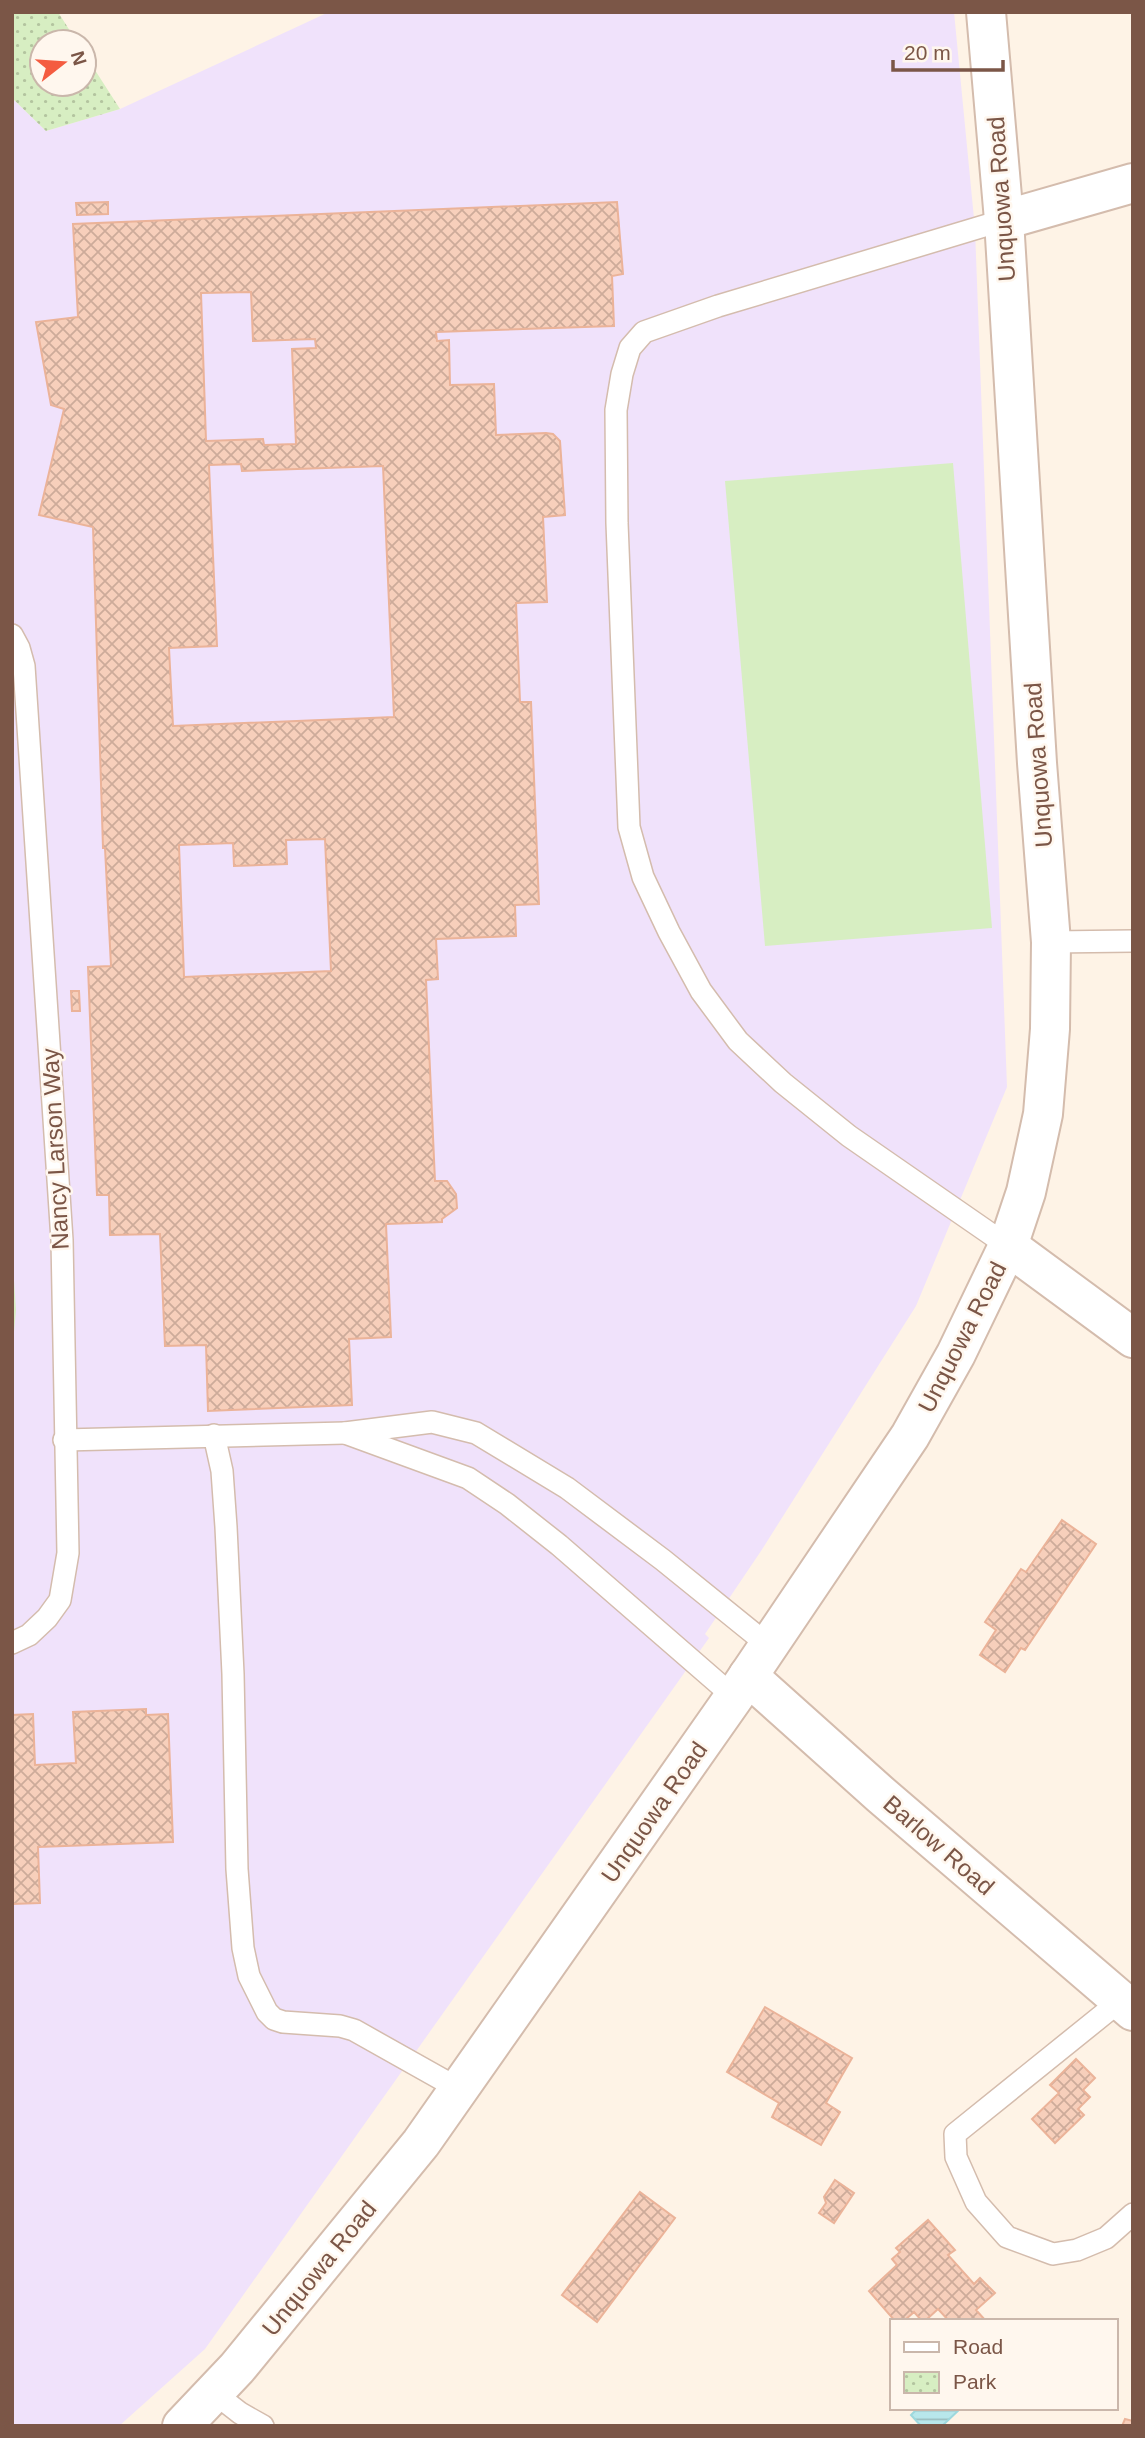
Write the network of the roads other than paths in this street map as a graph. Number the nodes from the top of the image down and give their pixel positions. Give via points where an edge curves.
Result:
1 (986, 12) edge
2 (1133, 183) edge
3 (1004, 220) junction
4 (12, 635) edge
5 (1133, 941) edge
6 (1051, 942) junction
7 (1008, 1246) junction
8 (1133, 1338) edge
9 (345, 1433) junction
10 (214, 1435) junction
11 (64, 1440) junction
12 (12, 1643) edge
13 (750, 1673) junction
14 (1126, 2006) edge
15 (459, 2089) junction
16 (1133, 2214) edge
17 (213, 2392) junction
18 (182, 2426) edge
19 (263, 2426) edge

1 - 3 street, Unquowa Road
2 - 3 street
3 - 6 street, Unquowa Road
3 - 7 lane via 644,331 630,348 616,410 629,827 643,877 701,990 738,1041 849,1136
4 - 11 lane, Nancy Larson Way via 24,666 62,1240
5 - 6 lane
6 - 7 street, Unquowa Road via 1043,1114 1026,1192
7 - 8 street
7 - 13 street, Unquowa Road via 957,1354 910,1436
9 - 10 lane
9 - 13 lane via 468,1478
9 - 13 lane via 432,1422 476,1433 567,1488 663,1560
10 - 11 lane
10 - 15 lane via 226,1527 235,1817 243,1948 249,1976 274,2018 340,2026 369,2037
11 - 12 lane, Nancy Larson Way via 68,1553 60,1601 29,1634
13 - 14 street, Barlow Road via 881,1795
13 - 15 street, Unquowa Road
14 - 16 lane via 956,2134 956,2157 976,2202 1007,2238 1053,2254 1106,2238
15 - 17 street, Unquowa Road via 421,2143
17 - 18 street, Unquowa Road
17 - 19 lane

